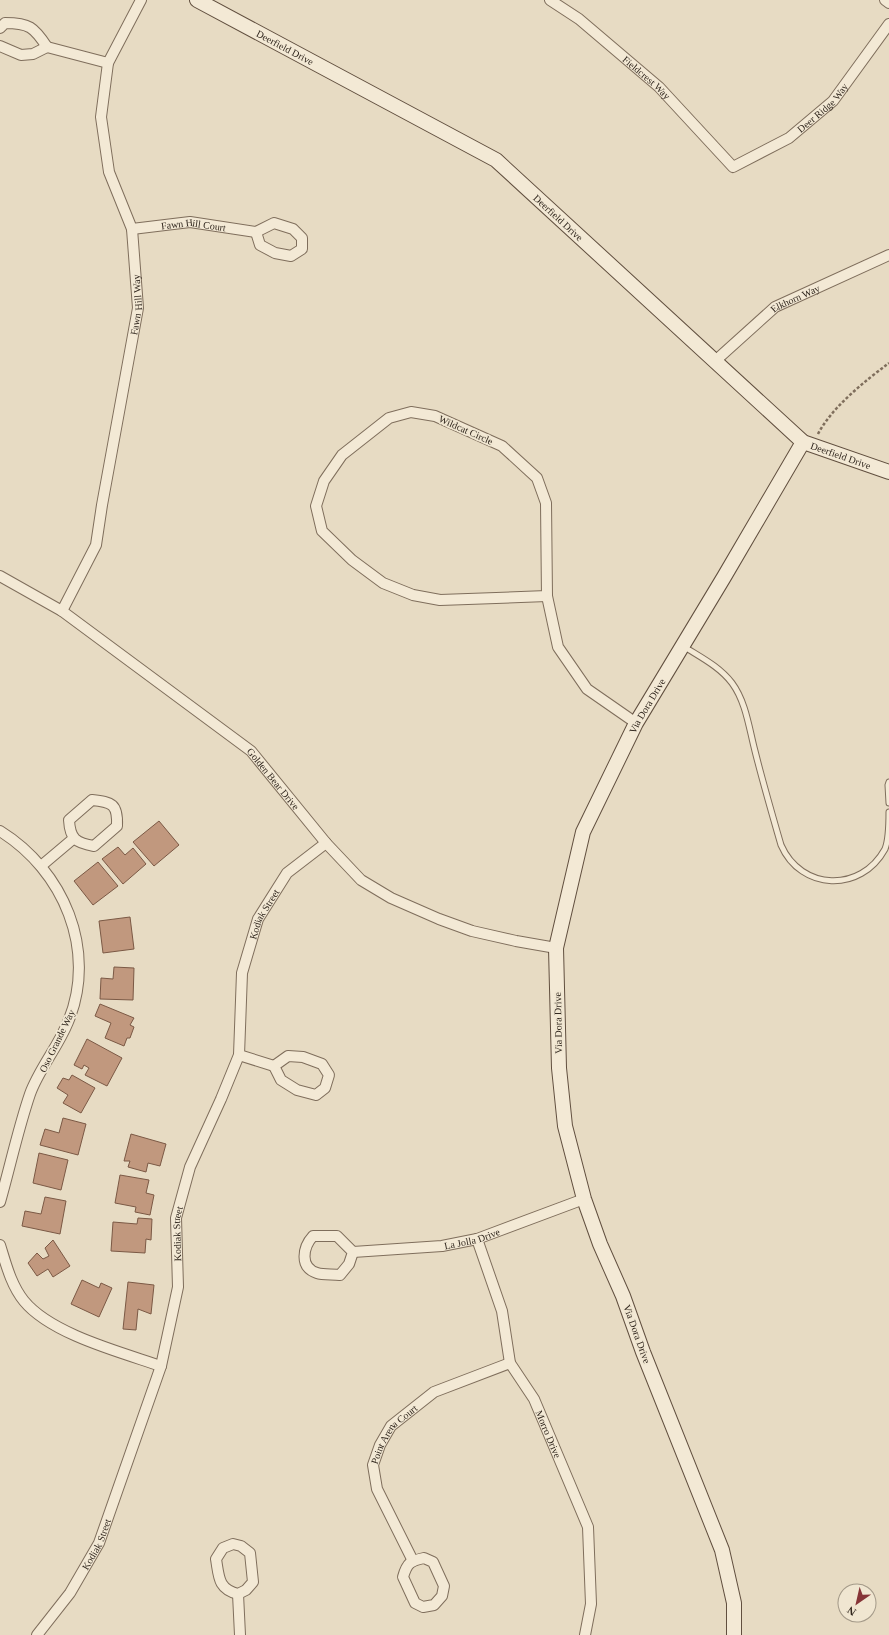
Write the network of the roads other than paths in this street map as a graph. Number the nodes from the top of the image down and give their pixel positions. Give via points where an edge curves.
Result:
1 (141, 0) edge
2 (197, 0) edge
3 (550, 0) edge
4 (885, 0) edge
5 (889, 3) edge
6 (889, 24) edge
7 (0, 28) edge
8 (0, 46) edge
9 (47, 47) junction
10 (108, 63) junction
11 (733, 167) joint
12 (132, 229) junction
13 (256, 232) dead end
14 (889, 255) edge
15 (714, 362) junction
16 (807, 444) junction
17 (889, 472) edge
18 (0, 576) edge
19 (547, 596) junction
20 (62, 611) junction
21 (682, 646) junction
22 (636, 723) junction
23 (889, 782) edge
24 (889, 803) edge
25 (889, 812) edge
26 (0, 830) edge
27 (73, 839) junction
28 (326, 843) junction
29 (41, 866) junction
30 (556, 948) junction
31 (239, 1055) junction
32 (274, 1066) junction
33 (584, 1199) junction
34 (0, 1202) edge
35 (477, 1239) junction
36 (0, 1245) edge
37 (353, 1252) junction
38 (510, 1363) junction
39 (161, 1366) junction
40 (413, 1561) junction
41 (238, 1594) junction
42 (37, 1635) edge
43 (240, 1635) edge
44 (585, 1635) edge
45 (734, 1635) edge

1 - 10 street, Fawn Hill Way
2 - 15 street, Deerfield Drive via 496,160
3 - 11 street, Fieldcrest Way via 579,19 659,87
4 - 5 street
6 - 11 street, Deer Ridge Way via 833,101 789,138
7 - 9 street via 5,23 22,23 38,32
8 - 9 street via 21,55 33,54
9 - 10 street
10 - 12 street, Fawn Hill Way via 102,117 109,172
12 - 13 street, Fawn Hill Court via 190,222
12 - 20 street, Fawn Hill Way via 138,308 96,545
14 - 15 street, Elkhorn Way via 775,307
15 - 16 street, Deerfield Drive
16 - 17 street, Deerfield Drive
16 - 21 street, Via Dora Drive
18 - 20 street, Golden Bear Drive
19 - 19 street, Wildcat Circle via 546,503 537,478 502,446 435,416 411,412 389,418 342,455 324,481 316,506 322,530 352,560 383,583 413,596 440,600
19 - 22 street, Wildcat Circle via 558,647 587,689
20 - 28 street, Golden Bear Drive via 251,751
21 - 22 street, Via Dora Drive
21 - 25 lane via 720,670 738,692 780,845 793,865 817,879 850,880 866,870 886,848
22 - 30 street, Via Dora Drive via 583,832
23 - 24 lane
26 - 29 street, Oso Grande Way via 23,846
27 - 27 street via 84,845 94,846 118,826 118,813 113,806 104,801 92,800 69,820 69,830
27 - 29 street
28 - 30 street, Golden Bear Drive via 361,880 391,898 472,931
28 - 31 street, Kodiak Street via 287,873 258,918 242,973
29 - 34 street, Oso Grande Way via 54,882 77,936 79,978 68,1022 31,1093
30 - 33 street, Via Dora Drive via 559,1068 565,1126
31 - 32 street
31 - 39 street, Kodiak Street via 190,1167 176,1218 178,1287
32 - 32 street via 281,1080 297,1090 316,1095 325,1088 328,1075 322,1064 303,1057 288,1056
33 - 35 street, La Jolla Drive
33 - 45 street, Via Dora Drive via 722,1550 734,1603
35 - 37 street, La Jolla Drive via 442,1246
35 - 38 street, Morro Drive via 502,1311
36 - 39 street via 14,1284 35,1312 75,1335
37 - 37 street via 337,1236 313,1236 307,1242 303,1254 308,1266 317,1273 340,1274
38 - 40 street, Point Arena Court via 434,1392 391,1426 380,1445 373,1465 378,1489
38 - 44 street, Morro Drive via 534,1399 588,1527 591,1604
39 - 42 street, Kodiak Street via 99,1543 70,1592
40 - 40 street via 406,1567 403,1577 414,1602 423,1607 434,1605 442,1596 444,1586 433,1562 424,1558
41 - 41 street via 253,1582 250,1553 233,1544 223,1548 216,1559 220,1583 229,1592
41 - 43 street

